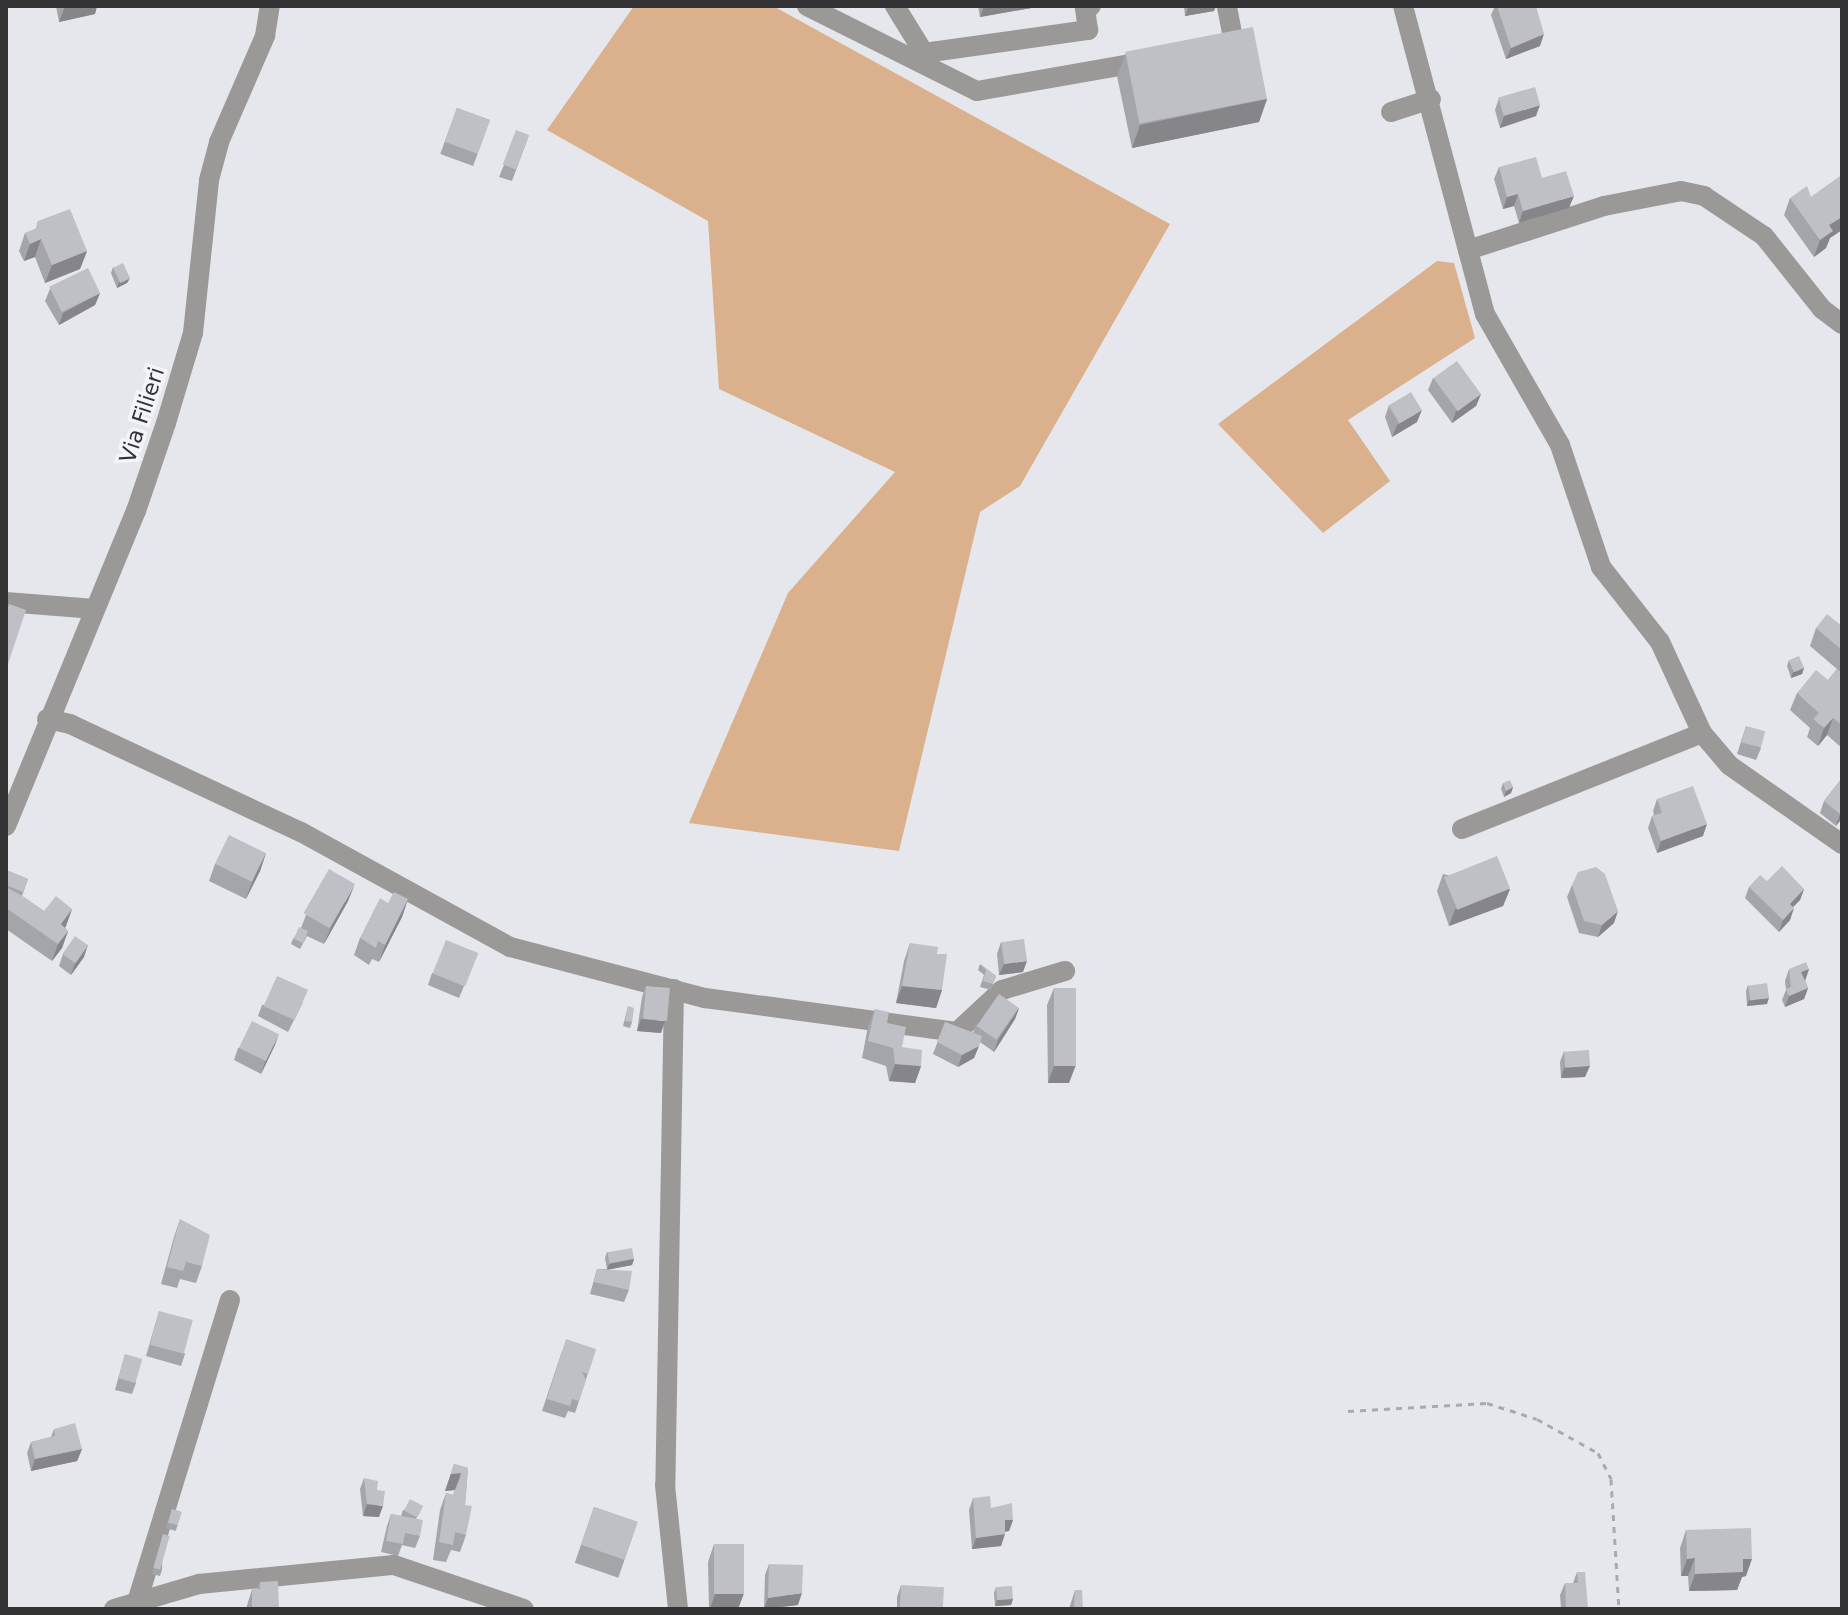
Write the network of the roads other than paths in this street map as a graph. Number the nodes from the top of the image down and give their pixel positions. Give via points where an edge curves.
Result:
1 (270, 6) edge
2 (807, 6) edge
3 (895, 6) edge
4 (1091, 6) edge
5 (1227, 6) edge
6 (1403, 6) edge
7 (1196, 51) edge
8 (1166, 57) edge
9 (1431, 99) junction
10 (1391, 112) dead end
11 (1468, 250) junction
12 (1842, 324) edge
13 (6, 602) edge
14 (95, 609) junction
15 (47, 719) junction
16 (1702, 733) junction
17 (6, 826) edge
18 (1462, 829) dead end
19 (1842, 844) edge
20 (1065, 971) dead end
21 (674, 989) junction
22 (230, 1300) dead end
23 (137, 1602) junction
24 (114, 1609) edge
25 (524, 1609) edge
26 (678, 1609) edge

1 - 14 street, Via Filieri via 265,36 219,142 209,180 193,333 136,511
2 - 8 street via 977,91
3 - 4 street via 924,53 1088,30 1085,8
5 - 7 street via 1234,43
6 - 9 street
9 - 10 street
9 - 11 street
11 - 12 street via 1604,206 1681,191 1704,196 1764,236 1822,309
11 - 16 street via 1491,328 1560,445 1601,567 1660,642
13 - 14 street
14 - 15 street, Via Filieri
15 - 17 street, Via Filieri
15 - 21 street via 301,832 510,947
16 - 18 street
16 - 19 street via 1729,765
20 - 21 street via 1002,990 957,1032 766,1009
21 - 26 street via 665,1485
22 - 23 street
23 - 24 street
23 - 25 street via 199,1584 394,1565

